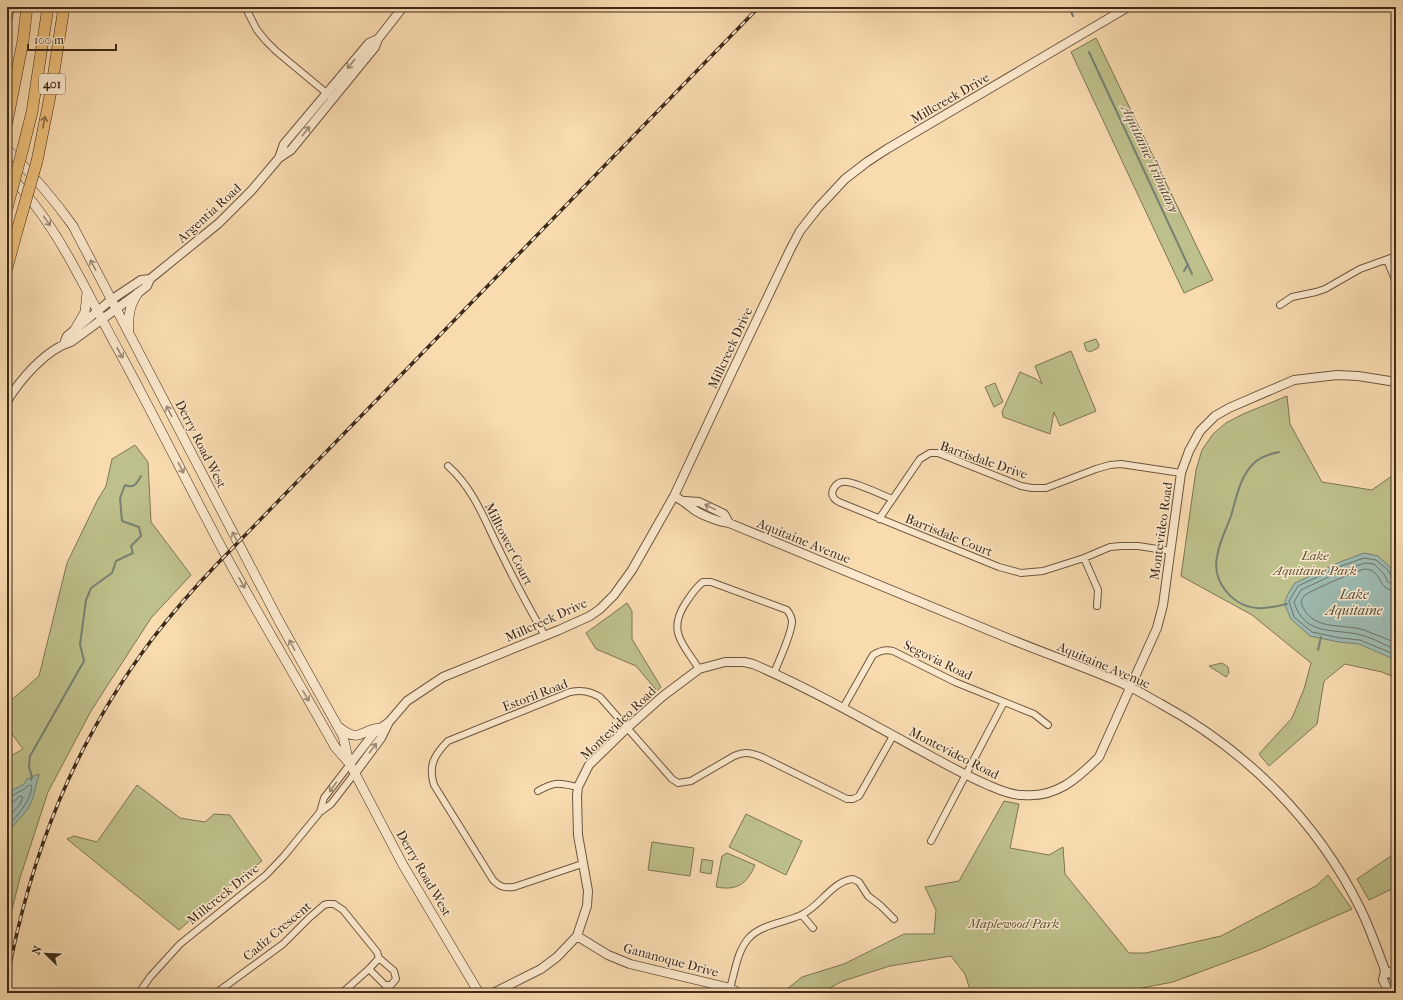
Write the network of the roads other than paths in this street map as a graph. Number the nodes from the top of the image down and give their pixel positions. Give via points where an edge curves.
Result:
1 (8, 7) edge
2 (27, 7) edge
3 (48, 7) edge
4 (64, 7) edge
5 (245, 7) edge
6 (403, 7) edge
7 (1128, 7) edge
8 (7, 17) edge
9 (330, 96) junction
10 (7, 122) edge
11 (7, 149) edge
12 (7, 173) edge
13 (7, 208) edge
14 (1396, 256) edge
15 (1387, 260) junction
16 (7, 268) edge
17 (150, 279) junction
18 (1396, 282) edge
19 (87, 290) junction
20 (138, 293) junction
21 (114, 304) junction
22 (1280, 305) dead end
23 (99, 315) junction
24 (74, 331) junction
25 (130, 334) junction
26 (64, 344) junction
27 (1396, 382) edge
28 (7, 402) edge
29 (448, 466) dead end
30 (1181, 473) junction
31 (674, 496) junction
32 (892, 499) junction
33 (879, 519) junction
34 (1171, 551) junction
35 (1084, 558) junction
36 (1096, 606) dead end
37 (545, 636) junction
38 (699, 669) junction
39 (774, 673) junction
40 (1130, 686) junction
41 (1004, 702) junction
42 (843, 708) junction
43 (389, 722) junction
44 (1048, 725) dead end
45 (339, 728) junction
46 (380, 728) junction
47 (627, 728) junction
48 (893, 736) junction
49 (350, 764) junction
50 (355, 773) junction
51 (965, 775) junction
52 (578, 787) junction
53 (538, 791) dead end
54 (320, 812) junction
55 (931, 841) dead end
56 (582, 864) junction
57 (802, 915) junction
58 (894, 919) dead end
59 (813, 928) dead end
60 (577, 936) junction
61 (379, 958) junction
62 (369, 968) junction
63 (1385, 970) junction
64 (1396, 983) edge
65 (730, 988) junction
66 (139, 993) edge
67 (216, 993) edge
68 (342, 993) edge
69 (479, 993) edge
70 (493, 993) edge
71 (739, 993) edge
72 (1389, 993) edge

1 - 8 highway
2 - 10 highway
3 - 13 highway, 401, bridge via 32,112
16 -> 4 highway, 401, bridge via 37,161
5 - 9 street via 266,41
6 - 9 street, Argentia Road via 378,39 369,43
7 - 31 street, Millcreek Drive via 887,149 845,179 818,208 800,231 790,250
9 - 17 street, Argentia Road via 284,144 279,158 252,190 219,223
21 -> 11 main road, Derry Road West via 73,226 57,203
12 -> 19 main road, Derry Road West via 24,190 48,222
14 - 15 street
15 - 18 street
15 - 22 street via 1360,269 1325,289 1292,297
17 - 20 street, Argentia Road
17 - 21 street, Argentia Road via 141,280
19 - 23 main road, Derry Road West
19 - 24 main road via 85,312
20 - 21 street, Argentia Road
20 - 25 main road via 128,316
21 - 23 street, Argentia Road
21 - 25 main road, Derry Road West
23 - 24 street, Argentia Road
23 - 26 street, Argentia Road via 71,342
23 -> 49 main road, Derry Road West via 231,564 335,747
24 - 26 street, Argentia Road via 67,336
45 -> 25 main road, Derry Road West via 298,656
26 - 28 street, Argentia Road via 33,369
27 - 30 street, Montevideo Road via 1337,375 1294,380 1215,416 1200,431
29 - 37 street, Milltower Court via 467,486
30 - 32 street, Barrisdale Drive via 1121,464 1110,465 1046,488 1032,488 938,453 930,453 920,459
30 - 34 street, Montevideo Road
31 - 37 street, Millcreek Drive via 632,570 614,595 590,616
31 - 40 street, Aquitaine Avenue via 694,510 721,522 729,523 1040,652
32 - 33 street, Barrisdale Drive
32 - 33 street, Barrisdale Court via 853,483 843,482 833,489 834,499
33 - 35 street, Barrisdale Court via 999,567 1021,573 1043,571
34 - 35 street via 1121,546 1110,547
34 - 40 street, Montevideo Road via 1162,609
35 - 36 street via 1098,590
37 - 43 street, Millcreek Drive via 443,677 407,701
38 - 39 street, Montevideo Road via 716,663 744,662
38 - 39 street via 678,636 676,628 681,610 696,587 707,582 787,610 791,616 790,629
38 - 47 street, Montevideo Road
39 - 42 street, Montevideo Road
40 - 51 street, Montevideo Road via 1099,757 1067,785 1046,794 1024,796
40 - 63 street, Aquitaine Avenue via 1229,747 1279,792 1323,846 1342,876 1360,909
41 - 42 street, Segovia Road via 955,682 888,649 873,655
41 - 44 street, Segovia Road via 1034,714
41 - 51 street
42 - 48 street, Montevideo Road
43 - 46 street, Millcreek Drive
50 -> 43 street, Millcreek Drive via 381,738
45 - 46 main road via 354,736 373,728
45 - 49 main road, Derry Road West
46 - 49 street, Millcreek Drive
47 - 48 street, Estoril Road via 678,783 691,781 734,756 748,752 847,799 859,796
47 - 52 street, Montevideo Road via 589,765
47 - 56 street, Estoril Road via 600,697 582,690 570,692 448,741 439,750 432,764 434,785 499,886 514,887
48 - 51 street, Montevideo Road
49 - 50 main road, Derry Road West
49 -> 54 street, Millcreek Drive via 324,798
50 - 54 street, Millcreek Drive via 331,804
50 - 69 main road, Derry Road West via 403,865
51 - 55 street
52 - 53 street via 557,783
52 - 56 street, Montevideo Road via 578,835
54 - 66 street, Millcreek Drive via 266,875 180,944
56 - 60 street, Montevideo Road via 588,891 587,906
57 - 58 street via 844,880 853,878 859,882 868,896
57 - 59 street
57 - 65 street via 760,930 748,939 739,955
60 - 65 street, Gananoque Drive via 608,955 630,964
60 - 70 street, Montevideo Road via 557,957 540,969
61 - 62 street
61 - 62 street, Cadiz Crescent via 394,971 396,980 390,985 385,985
61 - 67 street, Cadiz Crescent via 343,910 334,904 328,904 309,918 283,944
62 - 68 street
63 - 64 street, Aquitaine Avenue via 1393,975
63 - 72 street, Aquitaine Avenue via 1384,980
65 - 71 street, Gananoque Drive

